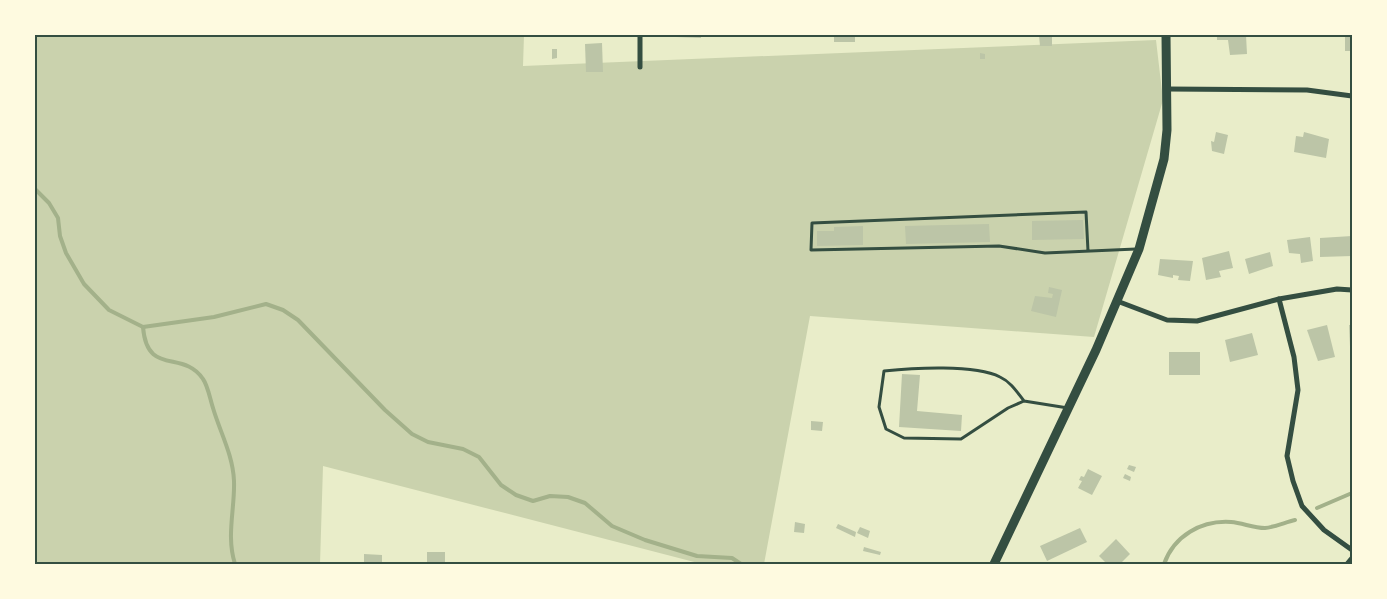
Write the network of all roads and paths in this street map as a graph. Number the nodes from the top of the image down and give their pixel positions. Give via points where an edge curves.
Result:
1 (640, 35) edge
2 (1166, 35) edge
3 (640, 67) dead end
4 (1167, 89) junction
5 (1352, 96) edge
6 (1139, 249) junction
7 (1088, 251) junction
8 (1352, 290) edge
9 (1279, 300) junction
10 (1117, 302) junction
11 (1024, 401) junction
12 (1068, 408) junction
13 (1352, 550) edge
14 (1352, 558) edge
15 (994, 564) edge
16 (1347, 564) edge

1 - 3 street
2 - 4 street
4 - 5 street via 1307,90
4 - 6 street via 1164,158
6 - 7 lane
6 - 10 street
7 - 7 lane via 1045,253 1000,246 811,250 812,223 1086,212
8 - 9 street via 1337,289
9 - 10 street via 1197,321 1167,320
9 - 13 street via 1294,357 1298,390 1287,456 1293,481 1302,506 1324,530
10 - 12 street
11 - 11 lane via 961,439 904,438 886,429 879,407 884,371 914,367 976,371 999,376
11 - 12 lane
12 - 15 street
14 - 16 street

